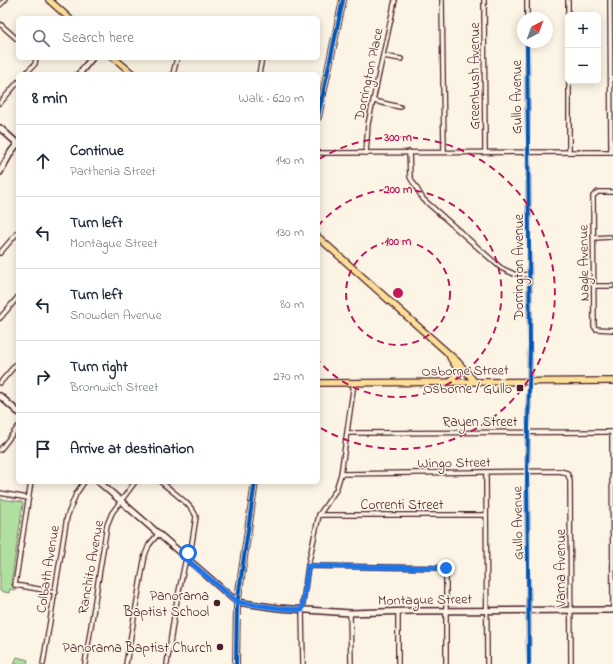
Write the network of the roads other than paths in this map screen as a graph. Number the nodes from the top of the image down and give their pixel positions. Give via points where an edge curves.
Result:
1 (5, 0) edge
2 (49, 0) edge
3 (343, 0) edge
4 (396, 0) edge
5 (442, 0) edge
6 (484, 0) edge
7 (527, 0) edge
8 (568, 0) edge
9 (610, 0) edge
10 (0, 5) edge
11 (527, 12) edge
12 (568, 12) edge
13 (67, 16) edge
14 (0, 24) edge
15 (16, 38) edge
16 (527, 48) edge
17 (383, 56) junction
18 (401, 59) dead end
19 (36, 60) edge
20 (90, 60) edge
21 (116, 60) edge
22 (177, 60) edge
23 (262, 60) edge
24 (27, 72) edge
25 (81, 72) edge
26 (130, 72) edge
27 (174, 72) edge
28 (258, 72) edge
29 (16, 84) edge
30 (569, 84) edge
31 (374, 101) junction
32 (0, 103) edge
33 (400, 107) dead end
34 (320, 108) edge
35 (0, 128) edge
36 (16, 141) edge
37 (16, 145) edge
38 (569, 151) junction
39 (409, 152) junction
40 (444, 152) junction
41 (485, 152) junction
42 (528, 152) junction
43 (612, 152) edge
44 (320, 153) edge
45 (366, 153) junction
46 (0, 172) edge
47 (613, 192) edge
48 (16, 234) edge
49 (610, 237) dead end
50 (594, 238) junction
51 (320, 239) edge
52 (0, 253) edge
53 (529, 275) junction
54 (594, 286) junction
55 (612, 286) dead end
56 (16, 299) edge
57 (0, 318) edge
58 (613, 330) edge
59 (449, 354) junction
60 (16, 364) edge
61 (613, 380) edge
62 (451, 381) junction
63 (474, 381) junction
64 (529, 381) junction
65 (354, 382) junction
66 (0, 383) edge
67 (320, 383) edge
68 (0, 396) edge
69 (16, 410) edge
70 (16, 430) edge
71 (528, 432) junction
72 (612, 432) edge
73 (348, 433) junction
74 (0, 450) edge
75 (527, 472) junction
76 (486, 473) junction
77 (567, 473) joint
78 (341, 474) junction
79 (31, 484) edge
80 (83, 484) edge
81 (100, 484) edge
82 (134, 484) edge
83 (163, 484) edge
84 (255, 484) edge
85 (0, 494) edge
86 (28, 498) junction
87 (120, 502) junction
88 (319, 515) junction
89 (486, 515) junction
90 (158, 534) junction
91 (185, 557) junction
92 (308, 566) junction
93 (56, 592) junction
94 (237, 602) junction
95 (302, 610) junction
96 (487, 610) junction
97 (529, 610) junction
98 (571, 610) junction
99 (613, 610) edge
100 (398, 611) junction
101 (446, 611) junction
102 (350, 613) junction
103 (43, 664) edge
104 (85, 664) edge
105 (126, 664) edge
106 (167, 664) edge
107 (236, 664) edge
108 (303, 664) edge
109 (351, 664) edge
110 (398, 664) edge
111 (446, 664) edge
112 (488, 664) edge
113 (529, 664) edge
114 (571, 664) edge

1 - 10 street
2 - 13 main road
3 - 34 main road
4 - 17 street, Dorrington Place
5 - 40 street
6 - 41 street, Greenbush Avenue
7 - 11 street
8 - 12 street
9 - 43 street
14 - 15 street
16 - 42 street, Gullo Avenue
17 - 18 street
17 - 31 street, Dorrington Place
19 - 24 street
20 - 25 street
21 - 26 main road
22 - 27 street
23 - 28 street
29 - 32 street
30 - 38 street
31 - 33 street
31 - 45 street, Dorrington Place
35 - 36 street
37 - 46 street
38 - 42 street
38 - 43 street
39 - 40 street
39 - 45 street
39 - 53 street via 410,177 423,199 501,268 514,274
40 - 41 street
41 - 42 street
42 - 53 street, Dorrington Avenue
44 - 45 street
47 - 50 street, Nagle Avenue via 598,192 593,196
48 - 52 street
49 - 50 street
50 - 54 street, Nagle Avenue
51 - 59 main road
53 - 64 street, Dorrington Avenue
54 - 55 street
54 - 58 street, Nagle Avenue via 594,326 596,329
56 - 57 street
59 - 62 main road via 458,371
59 - 63 main road
60 - 66 street
61 - 64 main road, Osborne Street
62 - 63 main road, Osborne Street
62 - 65 main road, Osborne Street
63 - 64 main road, Osborne Street
64 - 71 street, Gullo Avenue
65 - 67 main road, Osborne Street
65 - 73 street
68 - 69 street
70 - 74 street
71 - 72 street, Rayen Street
71 - 73 street, Rayen Street
71 - 75 street, Gullo Avenue
72 - 99 street
73 - 78 street
75 - 76 street, Wingo Street
75 - 77 street, Wingo Street
75 - 97 street, Gullo Avenue
76 - 78 street, Wingo Street
76 - 89 street
77 - 98 street, Varna Avenue via 570,480
78 - 88 street via 336,490
79 - 86 street
80 - 93 street, Colbath Avenue via 67,517
81 - 87 street
82 - 87 street, Ranchito Avenue
83 - 91 street via 191,508 196,517 191,549
84 - 94 main road
85 - 86 street
86 - 93 street via 15,586
87 - 90 street
87 - 104 street, Ranchito Avenue via 107,525
88 - 89 street, Correnti Street
88 - 92 street
89 - 96 street
90 - 91 street
90 - 105 street via 149,545 145,556
91 - 94 street
91 - 106 street
92 - 95 street
92 - 101 street via 446,568
93 - 103 street, Colbath Avenue
94 - 95 street, Montague Street
94 - 107 main road
95 - 102 street, Montague Street
95 - 108 street
96 - 97 street, Montague Street
96 - 101 street, Montague Street
96 - 112 street
97 - 98 street, Montague Street
97 - 113 street, Gullo Avenue
98 - 99 street, Montague Street
98 - 114 street, Varna Avenue
100 - 101 street, Montague Street
100 - 102 street, Montague Street
100 - 110 street
101 - 111 street
102 - 109 street

